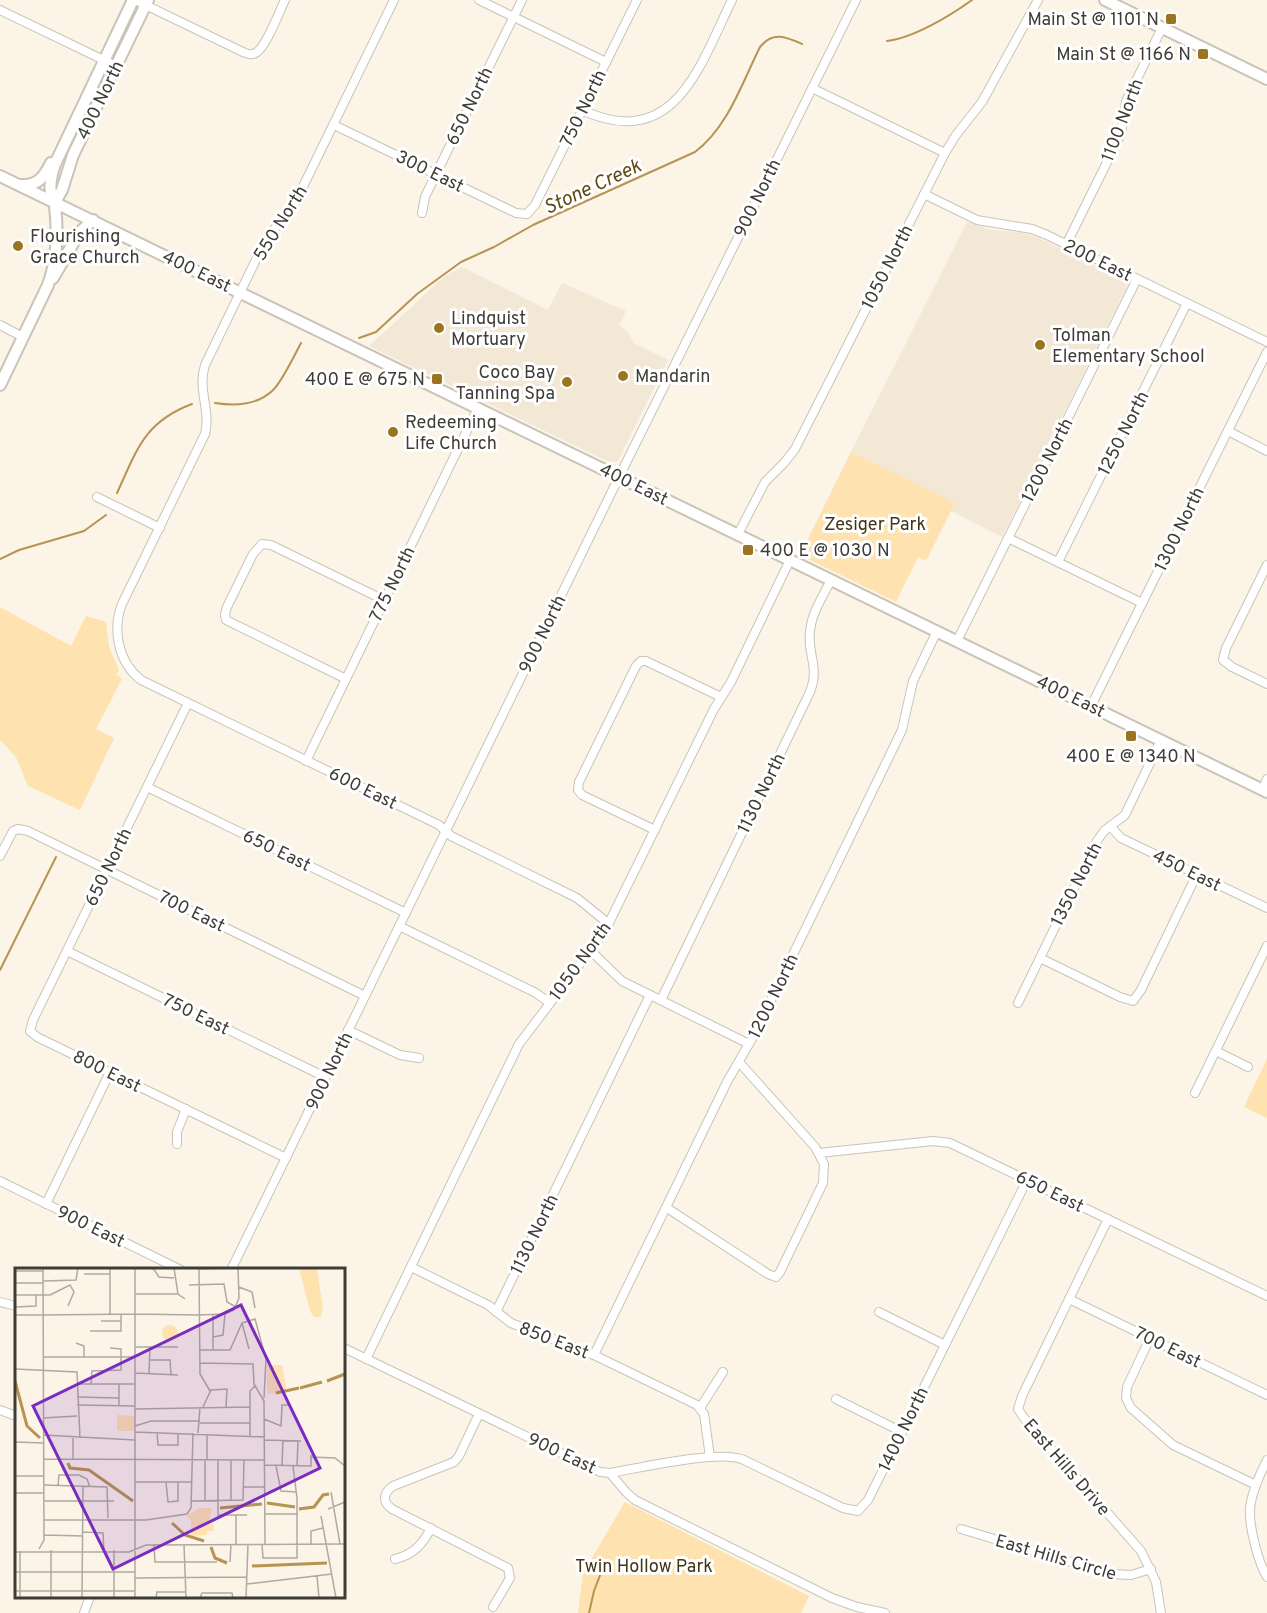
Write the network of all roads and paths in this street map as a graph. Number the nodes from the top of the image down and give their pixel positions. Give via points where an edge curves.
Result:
1 (134, 0) edge
2 (285, 0) edge
3 (394, 0) edge
4 (479, 0) edge
5 (522, 0) edge
6 (637, 0) edge
7 (732, 0) edge
8 (856, 0) edge
9 (1038, 0) edge
10 (1105, 0) edge
11 (147, 3) edge
12 (0, 10) edge
13 (513, 17) junction
14 (1162, 28) junction
15 (104, 60) junction
16 (606, 62) junction
17 (116, 66) junction
18 (1267, 79) edge
19 (812, 88) junction
20 (582, 110) junction
21 (334, 124) junction
22 (61, 149) junction
23 (945, 153) junction
24 (436, 174) junction
25 (0, 176) edge
26 (20, 185) junction
27 (924, 194) junction
28 (55, 202) junction
29 (422, 213) dead end
30 (527, 214) joint
31 (93, 220) junction
32 (1066, 245) junction
33 (1137, 279) junction
34 (48, 285) junction
35 (240, 292) junction
36 (1187, 303) junction
37 (0, 325) edge
38 (23, 337) junction
39 (1267, 342) edge
40 (1267, 352) edge
41 (0, 384) edge
42 (478, 408) junction
43 (1228, 432) junction
44 (1267, 451) edge
45 (619, 477) junction
46 (97, 497) dead end
47 (159, 528) junction
48 (738, 534) junction
49 (1008, 538) junction
50 (790, 560) junction
51 (1058, 562) junction
52 (1267, 565) edge
53 (831, 580) junction
54 (384, 600) junction
55 (1142, 603) junction
56 (937, 631) junction
57 (957, 641) junction
58 (121, 650) joint
59 (346, 679) junction
60 (1267, 684) edge
61 (721, 697) junction
62 (188, 703) junction
63 (1091, 706) junction
64 (1161, 740) junction
65 (306, 760) junction
66 (1267, 779) edge
67 (147, 787) junction
68 (1264, 791) edge
69 (1111, 827) junction
70 (655, 830) junction
71 (446, 832) junction
72 (0, 856) edge
73 (106, 870) junction
74 (1197, 874) junction
75 (1267, 908) edge
76 (406, 913) junction
77 (609, 924) junction
78 (399, 926) junction
79 (1267, 946) edge
80 (67, 951) junction
81 (591, 951) junction
82 (1040, 958) junction
83 (650, 995) junction
84 (365, 996) junction
85 (661, 1000) junction
86 (550, 1003) junction
87 (1018, 1003) dead end
88 (348, 1030) junction
89 (30, 1031) joint
90 (750, 1044) junction
91 (1216, 1051) junction
92 (419, 1058) dead end
93 (739, 1062) junction
94 (1248, 1067) dead end
95 (110, 1072) junction
96 (325, 1077) junction
97 (1195, 1093) dead end
98 (186, 1109) junction
99 (177, 1144) dead end
100 (819, 1153) junction
101 (286, 1158) junction
102 (1027, 1180) junction
103 (0, 1181) edge
104 (46, 1204) junction
105 (667, 1208) junction
106 (1108, 1219) junction
107 (180, 1268) edge
108 (231, 1268) edge
109 (411, 1268) junction
110 (1267, 1296) edge
111 (1069, 1299) junction
112 (0, 1302) edge
113 (15, 1306) edge
114 (496, 1312) junction
115 (879, 1312) dead end
116 (1150, 1338) junction
117 (945, 1345) junction
118 (345, 1349) edge
119 (594, 1355) junction
120 (366, 1359) junction
121 (723, 1372) dead end
122 (1267, 1395) edge
123 (836, 1399) dead end
124 (700, 1408) junction
125 (0, 1410) edge
126 (479, 1414) junction
127 (15, 1416) edge
128 (902, 1432) junction
129 (710, 1457) junction
130 (1267, 1460) edge
131 (610, 1473) junction
132 (1256, 1485) junction
133 (858, 1511) joint
134 (431, 1528) junction
135 (961, 1529) dead end
136 (395, 1559) dead end
137 (1151, 1569) junction
138 (1267, 1576) edge
139 (89, 1598) edge
140 (493, 1606) dead end
141 (84, 1613) edge
142 (885, 1613) edge
143 (1161, 1613) edge

1 - 11 street
1 - 15 main road, 400 North
2 - 11 street via 256,54 243,52
3 - 21 street, 550 North
4 - 13 street
5 - 13 street, 650 North
6 - 16 street, 750 North
7 - 20 street via 690,84 680,98 661,112 620,121
8 - 19 street, 900 North
9 - 23 street, 1050 North via 982,102
10 - 14 main road
11 - 17 main road, 400 North
12 - 15 street
13 - 16 street
13 - 24 street, 650 North
14 - 18 main road
14 - 32 street, 1100 North via 1126,101 1121,134
15 - 17 street
15 - 22 main road, 400 North
16 - 20 street, 750 North
17 - 28 main road, 400 North
19 - 23 street
19 - 45 street, 900 North
20 - 30 street, 750 North
21 - 24 street, 300 East
21 - 35 street, 550 North via 294,206 267,237
22 - 26 main road via 42,178 30,185
22 - 28 main road, 400 North via 51,184
23 - 27 street, 1050 North
24 - 29 street, 650 North
24 - 30 street, 300 East via 516,213
25 - 26 main road, 400 East
26 - 28 main road, 400 East
27 - 32 street, 200 East via 977,220 1032,229
27 - 48 street, 1050 North via 795,449 765,482
28 - 31 main road, 400 East
28 - 34 main road, 400 North via 55,252
31 - 34 main road via 79,233
31 - 35 main road, 400 East
32 - 33 street, 200 East
33 - 36 street, 200 East
33 - 49 street, 1200 North
34 - 38 main road, 400 North
35 - 42 main road, 400 East
35 - 47 street, 550 North via 203,371 205,434
36 - 39 street, 200 East
36 - 51 street, 1250 North
37 - 38 street
38 - 41 main road, 400 North
40 - 43 street, 1300 North
42 - 45 main road, 400 East
42 - 54 street, 775 North
43 - 44 street
43 - 55 street, 1300 North
45 - 48 main road, 400 East
45 - 71 street, 900 North
46 - 47 street
47 - 58 street, 550 North via 118,616
48 - 50 main road, 400 East
49 - 51 street
49 - 57 street, 1200 North
50 - 53 main road, 400 East
50 - 61 street, 1050 North
51 - 55 street
52 - 60 street via 1223,660
53 - 56 main road, 400 East
53 - 85 street, 1130 North via 810,630 815,668 810,692
54 - 59 street, 775 North
54 - 59 street via 262,544 253,554 227,607 225,617 231,624
55 - 63 street, 1300 North
56 - 57 main road, 400 East
56 - 90 street, 1200 North via 913,681 902,730
57 - 63 main road, 400 East
58 - 62 street, 600 East via 137,677
59 - 65 street, 775 North
61 - 70 street, 1050 North
61 - 70 street via 648,662 641,661 636,666 578,790
62 - 65 street, 600 East
62 - 67 street, 650 North
63 - 64 main road, 400 East
64 - 68 main road, 400 East
64 - 69 street, 1350 North via 1125,814
65 - 71 street, 600 East via 439,825
66 - 68 street
67 - 73 street, 650 North
67 - 76 street, 650 East
69 - 74 street, 450 East via 1121,838
69 - 82 street, 1350 North via 1097,841
70 - 77 street, 1050 North
71 - 76 street, 900 North
71 - 77 street, 600 East via 578,898
72 - 73 street, 700 East via 18,829
73 - 80 street, 650 North
73 - 84 street, 700 East
74 - 75 street, 450 East
74 - 82 street via 1133,1001
76 - 78 street, 900 North
77 - 81 street, 1050 North
78 - 84 street, 900 North
78 - 86 street
79 - 91 street
80 - 89 street, 650 North
80 - 96 street, 750 East
81 - 83 street via 617,978
81 - 86 street, 1050 North
82 - 87 street, 1350 North
83 - 85 street
83 - 114 street, 1130 North
84 - 88 street, 900 North
85 - 90 street
86 - 109 street, 1050 North via 519,1044
88 - 92 street via 400,1055
88 - 96 street, 900 North
89 - 95 street, 800 East
90 - 93 street, 1200 North
91 - 94 street
91 - 97 street
93 - 100 street
93 - 105 street, 1200 North
95 - 98 street, 800 East
95 - 104 street
96 - 101 street, 900 North
98 - 99 street
98 - 101 street, 800 East
100 - 102 street, 650 East via 939,1141 956,1145
100 - 105 street via 825,1170 824,1183 776,1277
101 - 108 street, 900 North
102 - 106 street, 650 East
102 - 117 street, 1400 North
103 - 104 street, 900 East
104 - 107 street, 900 East
105 - 119 street, 1200 North
106 - 110 street, 650 East
106 - 111 street, East Hills Drive
109 - 114 street, 850 East
109 - 120 street, 1050 North
111 - 116 street, 700 East
111 - 137 street, East Hills Drive via 1018,1409 1136,1545
112 - 113 street
114 - 119 street, 850 East via 510,1323
115 - 117 street
116 - 122 street, 700 East
116 - 132 street via 1127,1387 1128,1404 1173,1445
117 - 128 street, 1400 North
118 - 120 street, 900 East
119 - 124 street, 850 East
120 - 126 street, 900 East
121 - 124 street
123 - 128 street
124 - 129 street
125 - 127 street
126 - 131 street, 900 East via 591,1468
126 - 134 street via 454,1462 393,1486 384,1498 390,1508
128 - 133 street, 1400 North via 868,1500
129 - 131 street, 900 East
129 - 133 street, 900 East via 740,1458 843,1508
130 - 132 street
131 - 142 street via 635,1500 832,1598
132 - 138 street via 1250,1509 1257,1558
134 - 136 street via 417,1549
134 - 140 street via 508,1568 510,1578
135 - 137 street, East Hills Circle via 1111,1575
137 - 143 street, East Hills Drive
139 - 141 street

